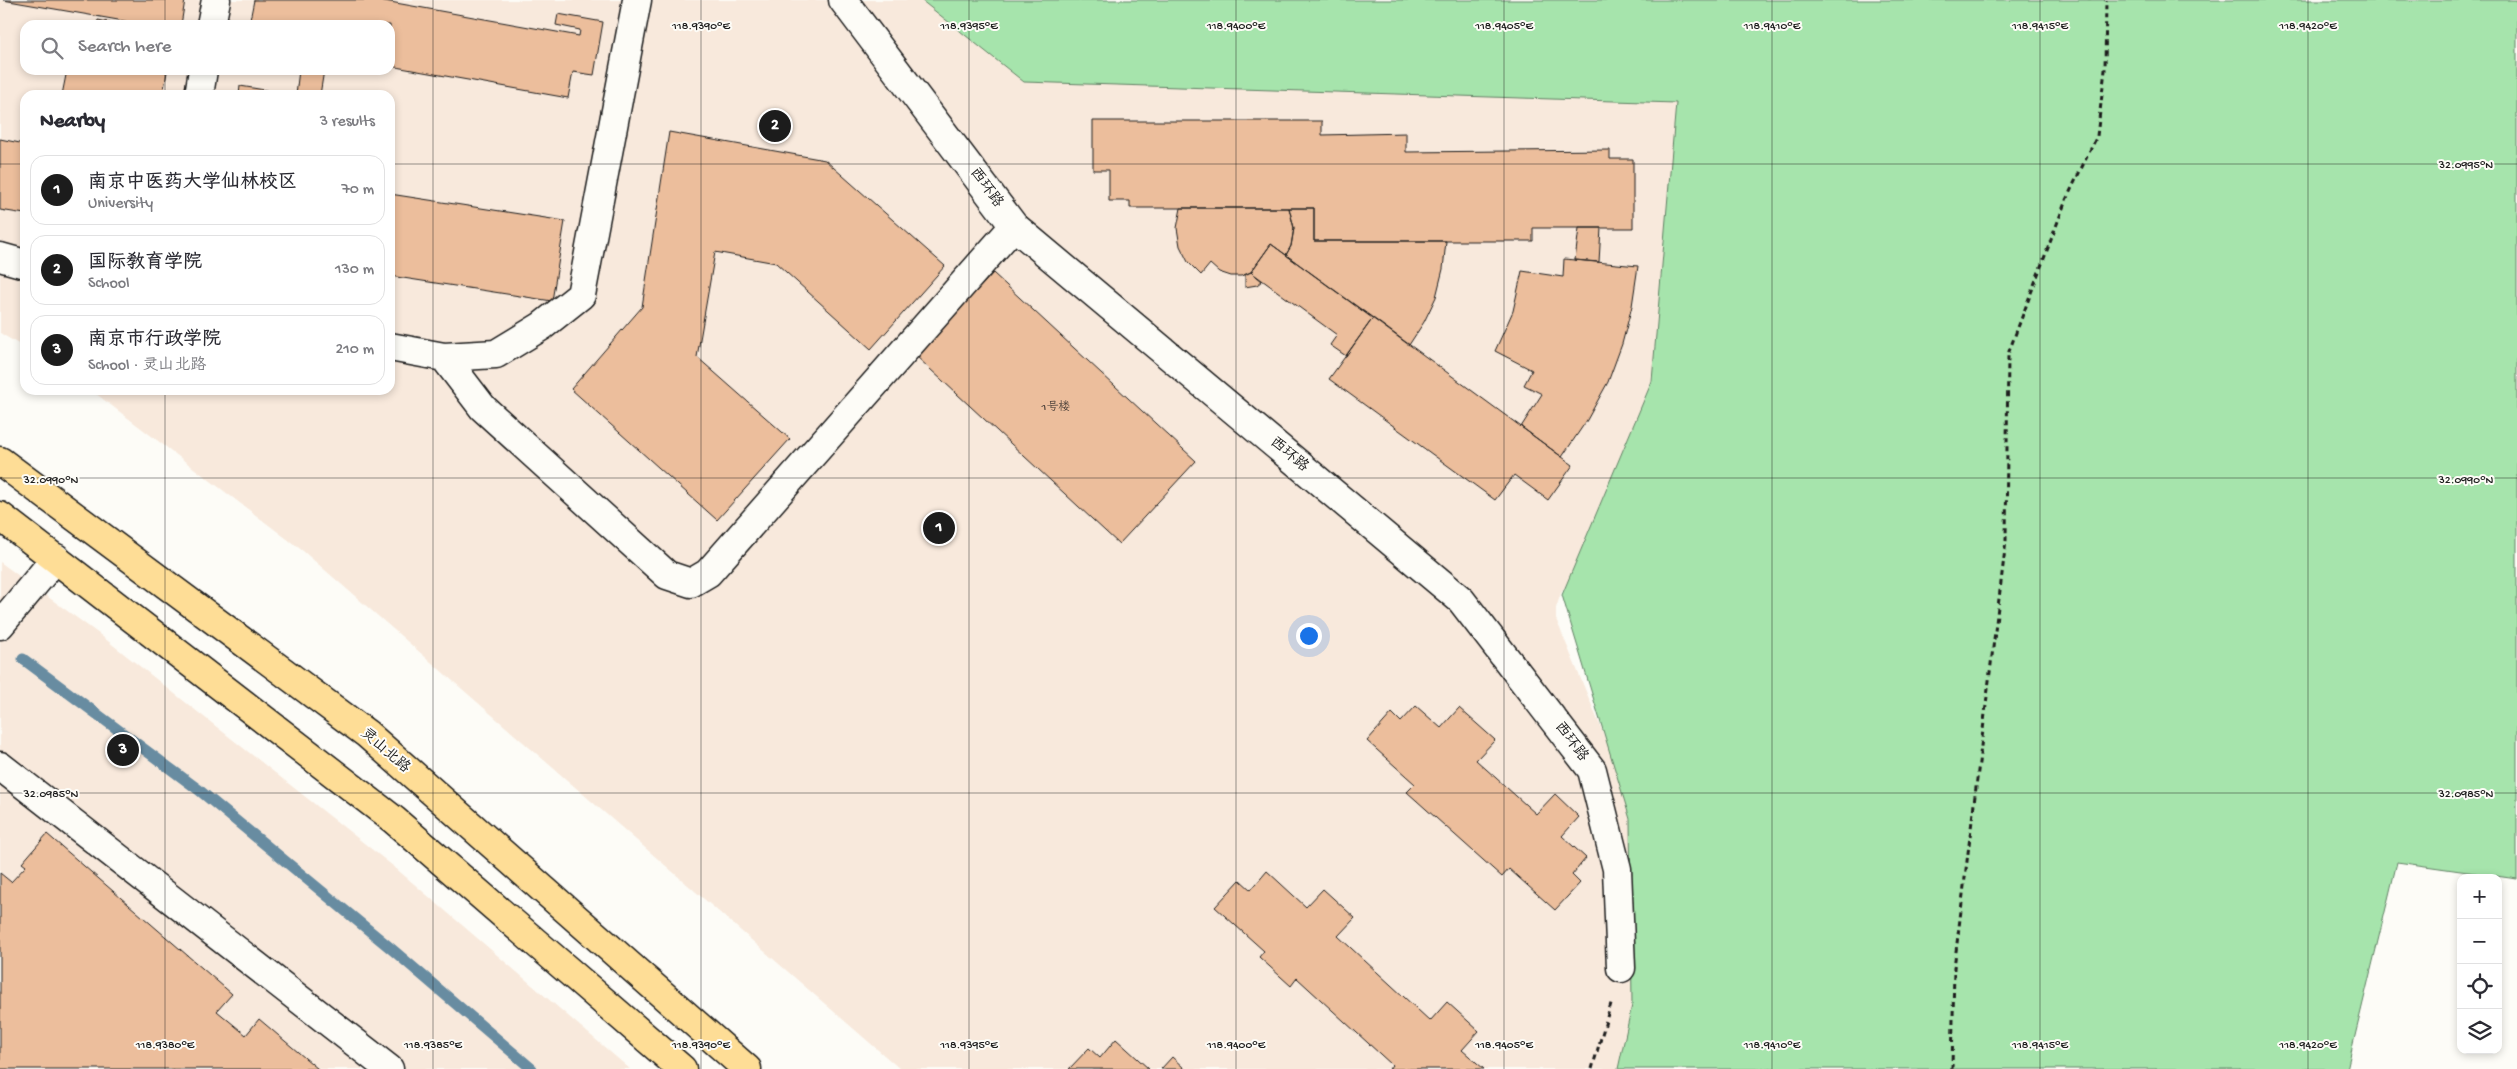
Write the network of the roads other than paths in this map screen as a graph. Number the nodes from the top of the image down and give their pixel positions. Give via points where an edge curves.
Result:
1 (216, 0) edge
2 (637, 0) edge
3 (843, 0) edge
4 (212, 20) edge
5 (202, 75) edge
6 (200, 90) edge
7 (1014, 226) junction
8 (0, 257) edge
9 (20, 263) edge
10 (395, 348) edge
11 (444, 357) junction
12 (0, 461) edge
13 (0, 516) edge
14 (56, 558) junction
15 (0, 625) edge
16 (0, 766) edge
17 (1621, 968) road end
18 (389, 1069) edge
19 (682, 1069) edge
20 (747, 1069) edge

1 - 4 lane
2 - 11 lane via 581,295 542,326 496,354
3 - 7 lane, 西环路
5 - 6 lane
7 - 11 lane via 708,572 691,583 667,575 483,408
7 - 17 lane, 西环路 via 1461,600 1592,770 1617,869
8 - 9 lane
10 - 11 lane
12 - 20 main road, 灵山北路 via 366,734
13 - 14 main road
14 - 15 lane
14 - 19 main road via 394,820
16 - 18 lane

